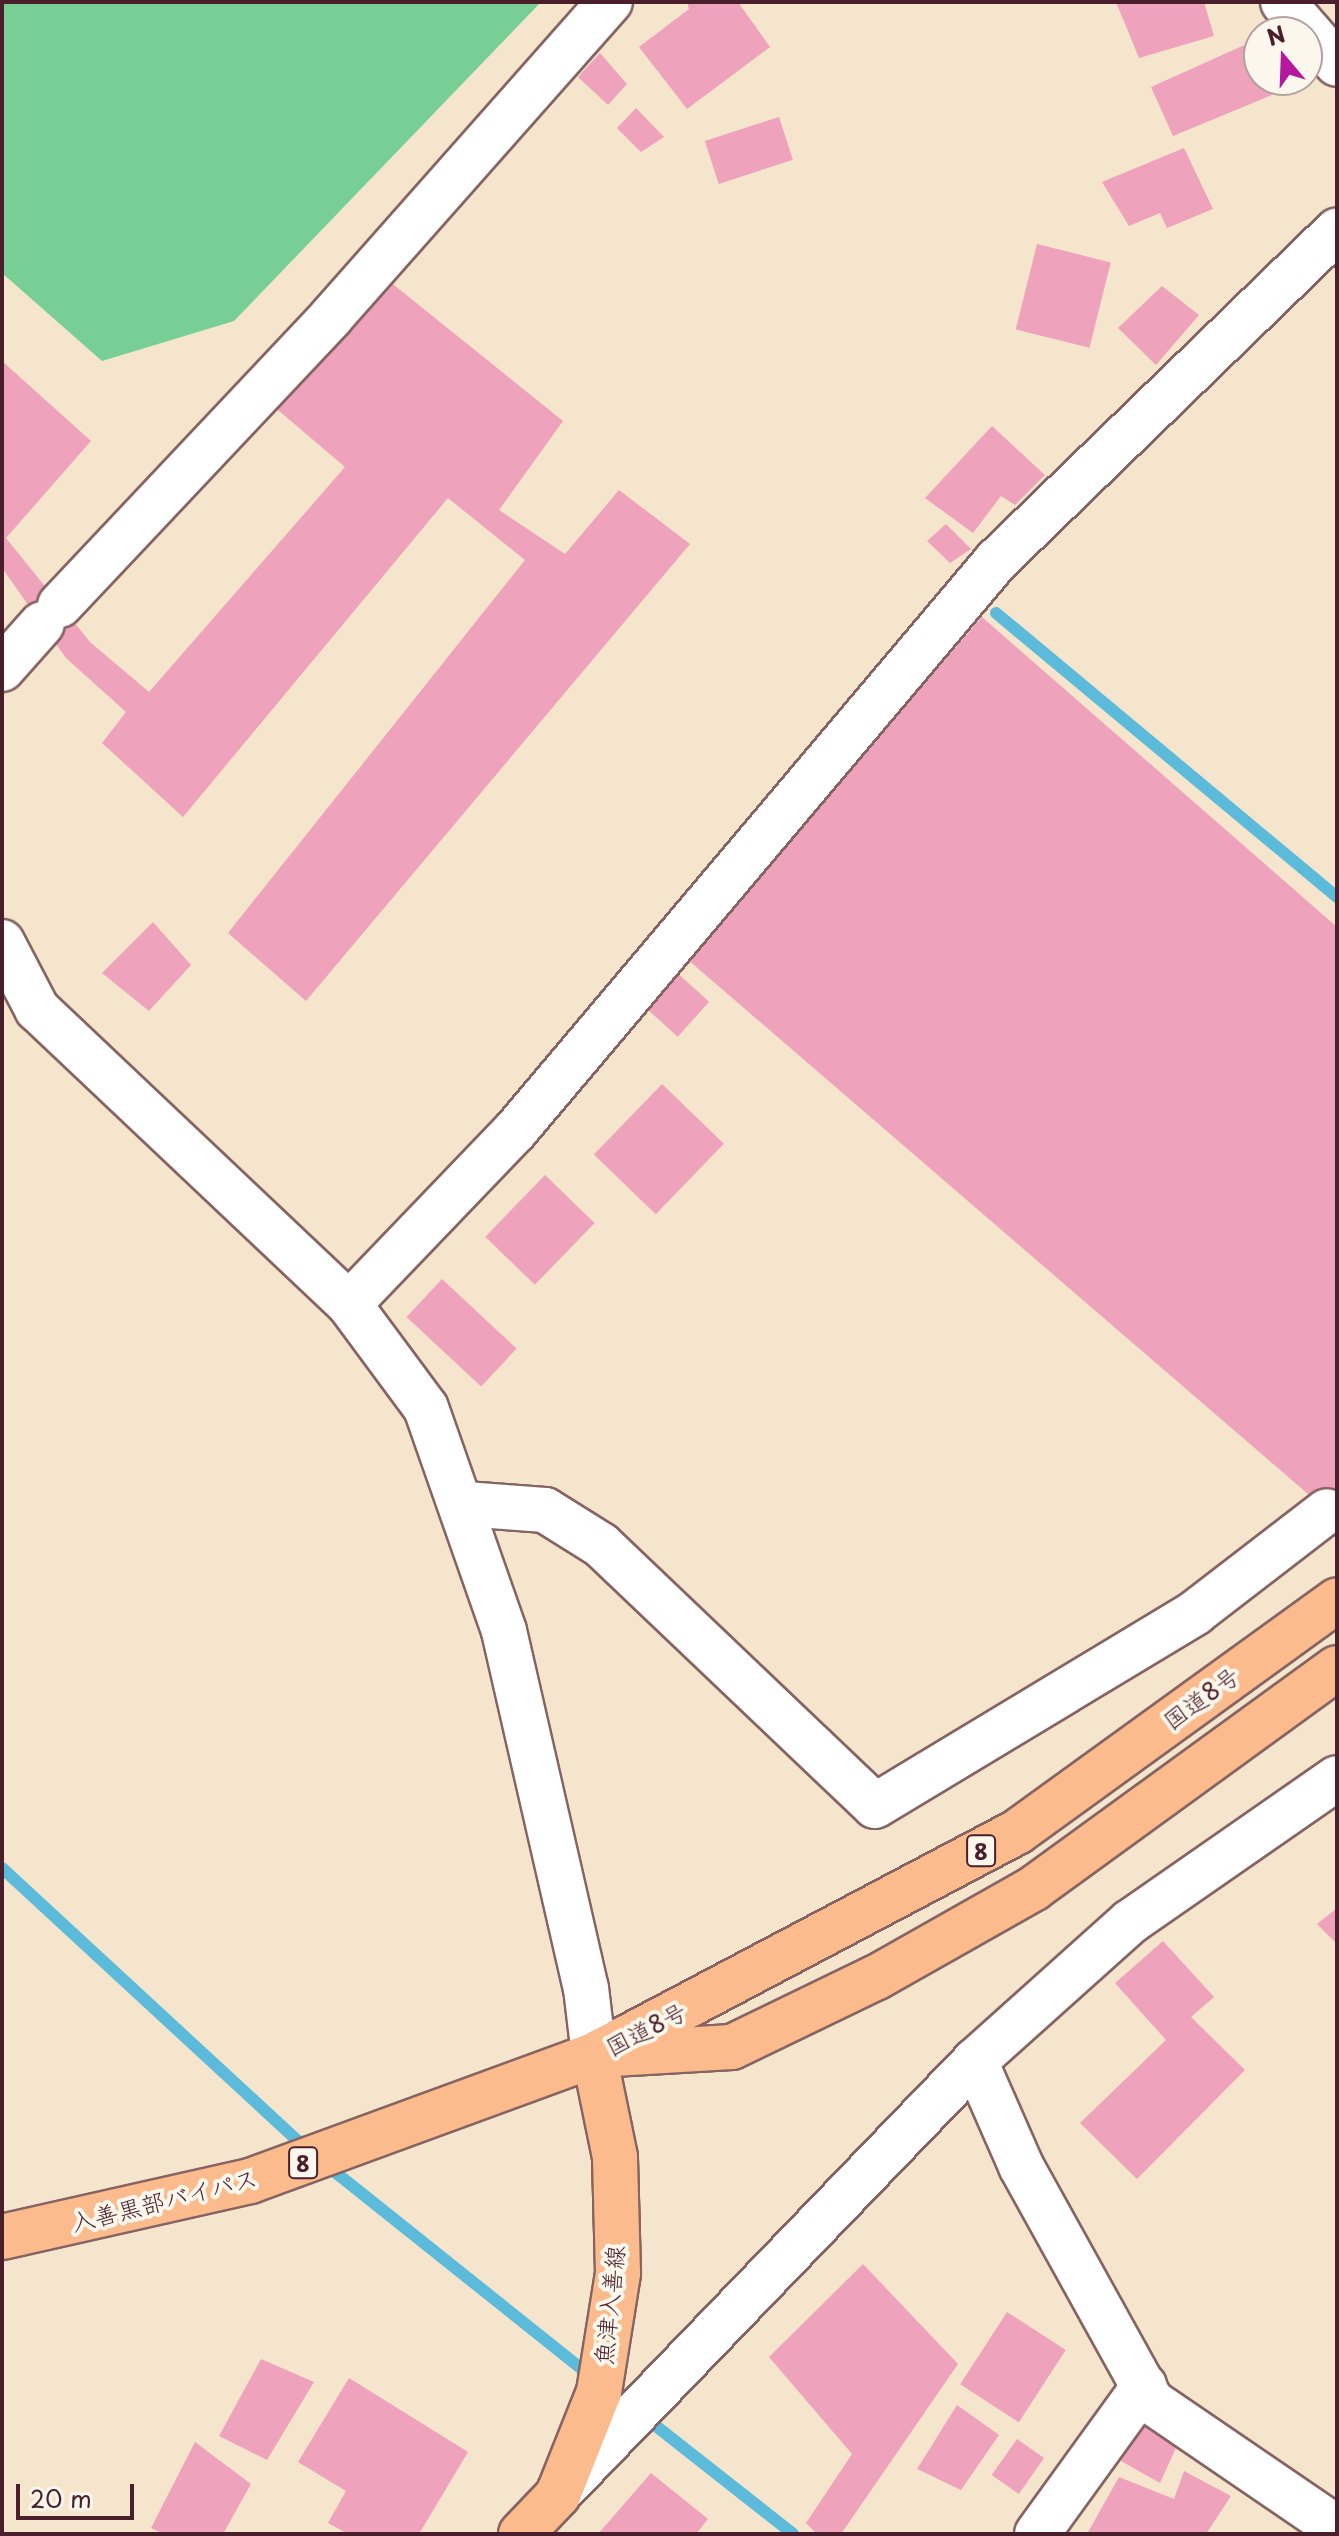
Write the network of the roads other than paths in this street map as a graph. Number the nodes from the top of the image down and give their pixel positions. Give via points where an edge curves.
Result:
1 (610, 2) edge
2 (1283, 2) edge
3 (1337, 64) edge
4 (1337, 230) edge
5 (2, 669) edge
6 (2, 942) edge
7 (349, 1304) junction
8 (465, 1504) junction
9 (1327, 1511) dead end
10 (1337, 1600) edge
11 (1337, 1668) edge
12 (1329, 1795) edge
13 (594, 2055) junction
14 (975, 2061) junction
15 (2, 2237) edge
16 (1144, 2386) junction
17 (558, 2495) junction
18 (1337, 2528) edge
19 (521, 2534) edge
20 (1037, 2534) edge

1 - 5 street via 331,317
2 - 3 street
4 - 7 street via 996,561 515,1131
6 - 7 street via 37,1009
7 - 8 street via 426,1408
8 - 9 street via 545,1510 601,1545 875,1806 1196,1612
8 - 13 street via 504,1631 586,1988
10 - 13 main road, 国道8号 / 8 via 1017,1832
11 - 13 main road, 国道8号 / 8 via 1034,1888 877,1977 732,2047
12 - 14 street via 1130,1922
13 - 15 main road, 入善黒部バイパス / 8 via 250,2181
13 - 17 main road, 魚津入善線 via 615,2157 618,2273 599,2392
14 - 16 street via 1021,2166
14 - 17 street
16 - 18 street via 1152,2402
16 - 20 street
17 - 19 main road, 魚津入善線

